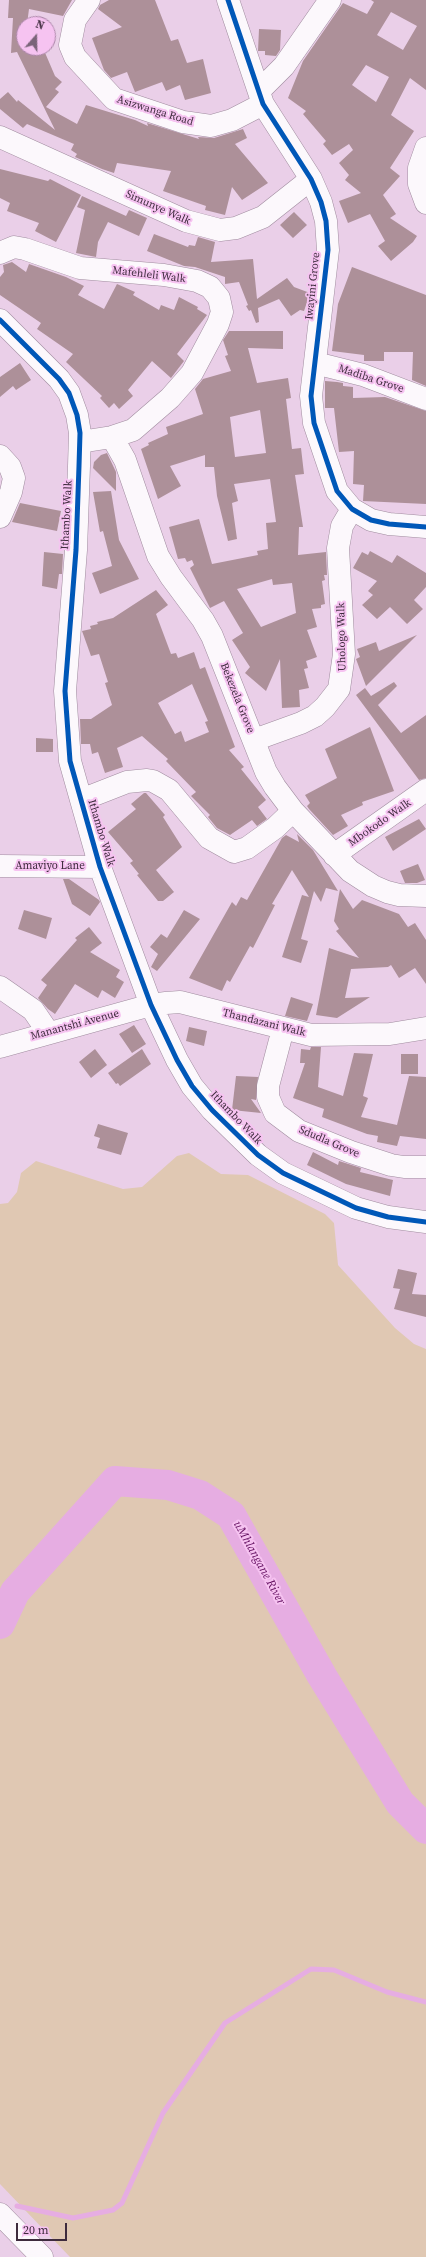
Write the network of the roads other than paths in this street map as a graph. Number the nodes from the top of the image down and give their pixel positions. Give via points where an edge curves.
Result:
1 (90, 0) edge
2 (228, 0) edge
3 (330, 0) edge
4 (261, 98) junction
5 (0, 137) edge
6 (426, 148) edge
7 (311, 179) junction
8 (426, 203) edge
9 (0, 253) edge
10 (2, 329) edge
11 (315, 363) junction
12 (426, 399) edge
13 (112, 437) junction
14 (80, 442) junction
15 (0, 456) edge
16 (352, 509) junction
17 (0, 517) edge
18 (426, 527) edge
19 (254, 740) junction
20 (426, 790) edge
21 (81, 800) junction
22 (293, 812) junction
23 (334, 856) junction
24 (0, 866) edge
25 (100, 866) junction
26 (426, 896) edge
27 (0, 988) edge
28 (151, 1005) junction
29 (426, 1028) edge
30 (283, 1029) junction
31 (48, 1032) junction
32 (0, 1047) edge
33 (426, 1167) edge
34 (426, 1222) edge
35 (0, 2214) edge
36 (42, 2257) edge

1 - 4 street, Asizwanga Road via 75,20 70,45 75,57 114,99 183,122 210,126 232,120
2 - 4 street, Iwayini Grove
3 - 4 street, Asizwanga Road
4 - 7 street, Iwayini Grove
5 - 7 street, Simunye Walk via 186,221 220,230 236,228 263,217
6 - 8 street via 419,168 419,184
7 - 11 street, Iwayini Grove via 321,202 328,235
9 - 13 street, Mafehleli Walk via 14,247 80,268 157,274 197,281 210,287 219,298 222,312 218,324 192,373 151,416 133,430
10 - 14 street, Ithambo Walk via 48,368 69,393 77,415
11 - 12 street, Madiba Grove via 364,375
11 - 16 street, Iwayini Grove via 311,396 314,423 337,491
13 - 14 street, Mafehleli Walk
13 - 19 street, Bekezela Grove via 126,460 158,556 209,631
14 - 21 street, Ithambo Walk via 76,550 65,691 70,761
15 - 17 street via 10,467 14,478
16 - 18 street, Iwayini Grove via 371,520
16 - 19 street, Uhologo Walk via 342,526 338,548 344,654 339,689 315,716
19 - 22 street, Bekezela Grove via 266,772
20 - 23 street, Mbokodo Walk
21 - 22 street via 127,782 153,781 168,790 209,838 234,852 247,848
21 - 25 street, Ithambo Walk
22 - 23 street, Bekezela Grove
23 - 26 street, Bekezela Grove via 350,871 373,886 399,895
24 - 25 street, Amaviyo Lane
25 - 28 street, Ithambo Walk
27 - 31 street via 32,1010
28 - 30 street, Thandazani Walk via 180,1002
28 - 31 street, Manantshi Avenue
28 - 34 street, Ithambo Walk via 192,1086 212,1110 258,1155 283,1173 356,1208 388,1217
29 - 30 street, Thandazani Walk via 390,1034 337,1036 311,1035
30 - 33 street, Sdudla Grove via 268,1086 268,1097 275,1113 299,1131 351,1152 391,1165
31 - 32 street, Manantshi Avenue
35 - 36 street

